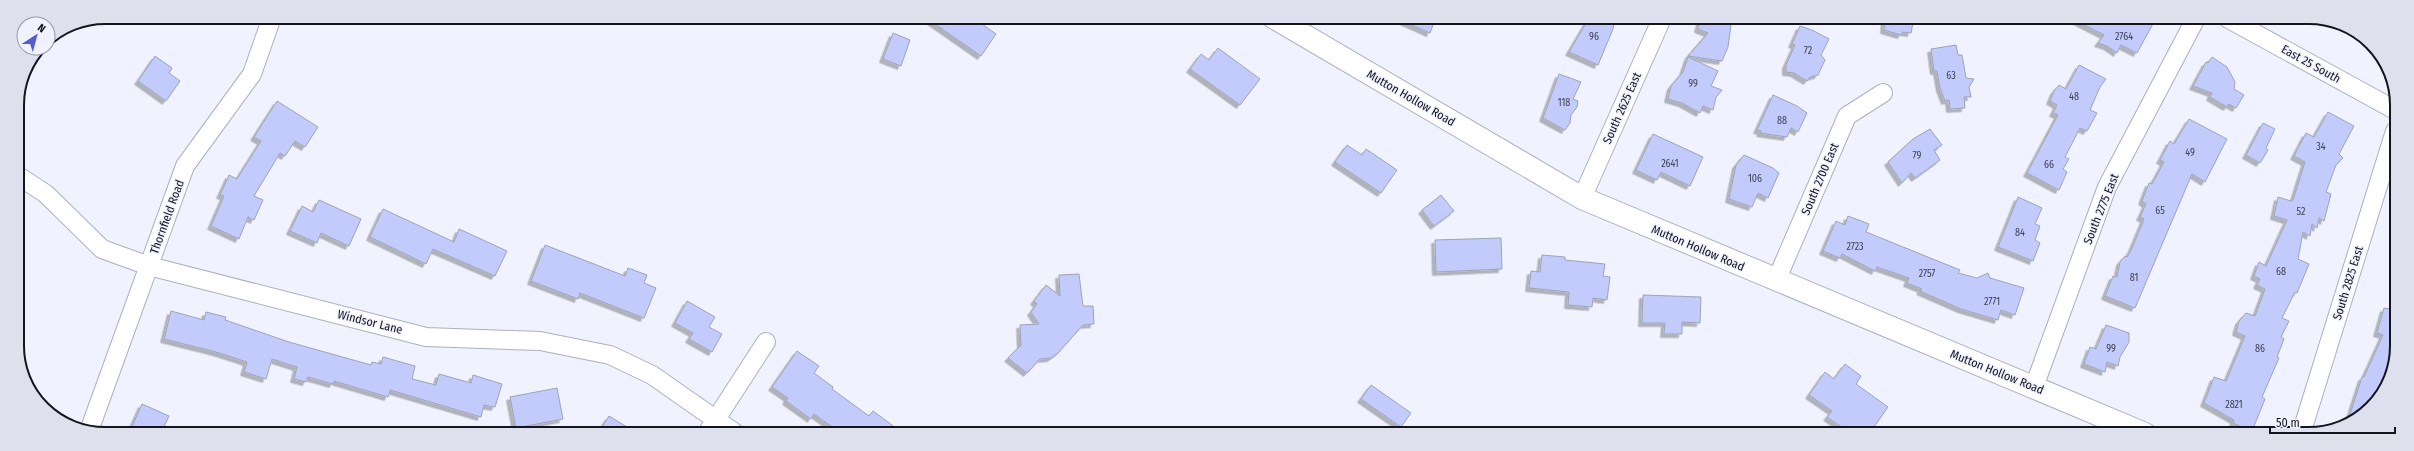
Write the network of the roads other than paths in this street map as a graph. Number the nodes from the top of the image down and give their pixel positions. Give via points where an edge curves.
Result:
1 (270, 24) edge
2 (1285, 24) edge
3 (1659, 24) edge
4 (2193, 24) edge
5 (2237, 24) edge
6 (1883, 93) dead end
7 (2390, 107) edge
8 (2390, 147) edge
9 (24, 178) edge
10 (1582, 198) junction
11 (149, 266) junction
12 (1776, 281) junction
13 (766, 342) dead end
14 (2034, 387) junction
15 (91, 425) edge
16 (711, 426) edge
17 (2128, 427) edge
18 (2303, 427) edge

1 - 11 street, Thornfield Road via 252,74 185,166
2 - 10 street, Mutton Hollow Road
3 - 10 street, South 2625 East
4 - 14 street, South 2775 East via 2107,187
5 - 7 street, East 25 South
6 - 12 street, South 2700 East via 1847,116
8 - 18 street, South 2825 East
9 - 11 street, Windsor Lane via 46,194 102,249
10 - 12 street, Mutton Hollow Road
11 - 15 street, Thornfield Road
11 - 16 street, Windsor Lane via 426,336 540,341 610,355 652,375
12 - 14 street, Mutton Hollow Road
13 - 16 street
14 - 17 street, Mutton Hollow Road

